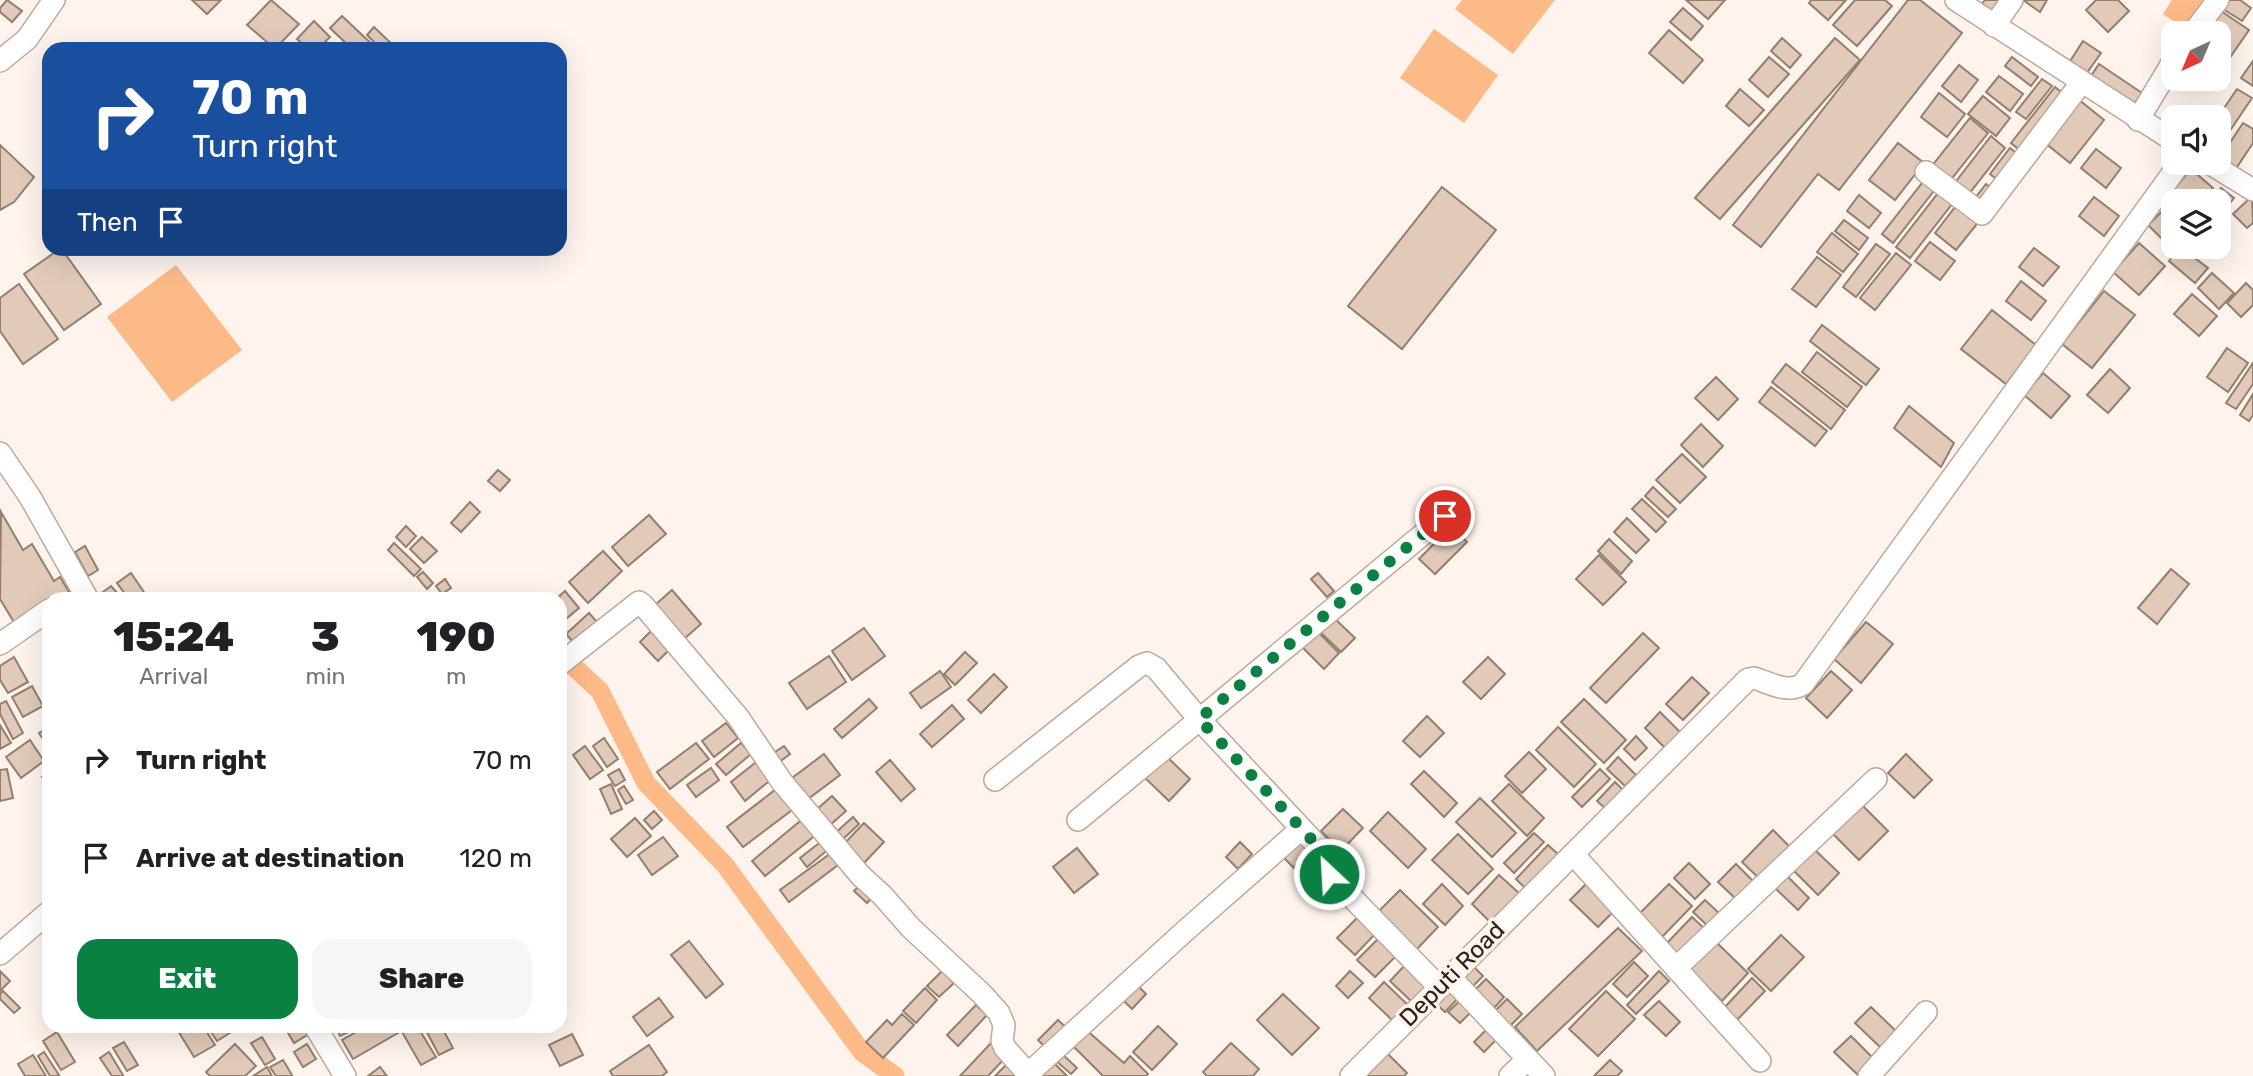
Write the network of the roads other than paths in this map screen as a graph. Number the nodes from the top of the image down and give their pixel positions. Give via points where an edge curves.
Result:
1 (54, 0) edge
2 (1956, 0) edge
3 (2012, 0) edge
4 (2218, 0) edge
5 (2202, 21) edge
6 (1994, 26) junction
7 (0, 61) edge
8 (2161, 82) edge
9 (2081, 83) junction
10 (2138, 120) junction
11 (2161, 133) edge
12 (1926, 172) dead end
13 (2171, 175) edge
14 (2229, 175) edge
15 (2253, 190) edge
16 (0, 453) edge
17 (1445, 516) dead end
18 (77, 592) edge
19 (42, 615) edge
20 (0, 644) edge
21 (567, 659) edge
22 (1199, 719) junction
23 (1876, 779) dead end
24 (995, 780) dead end
25 (1078, 820) dead end
26 (1301, 830) junction
27 (1573, 854) junction
28 (42, 918) edge
29 (0, 954) edge
30 (1676, 968) junction
31 (1445, 982) junction
32 (1926, 1012) dead end
33 (319, 1033) edge
34 (1528, 1059) junction
35 (1760, 1061) dead end
36 (1029, 1075) edge
37 (345, 1076) edge
38 (1352, 1076) edge
39 (1510, 1076) edge
40 (1544, 1076) edge
41 (1869, 1076) edge

1 - 7 street via 27,39
2 - 6 street
3 - 6 street
4 - 5 street
6 - 9 street
8 - 10 street
9 - 10 street
9 - 12 street via 1982,214
10 - 11 street
13 - 27 street, Deputi Road via 1803,684 1789,690 1748,679
14 - 15 street
16 - 18 street via 30,497
17 - 22 street
19 - 20 street
21 - 36 street via 639,602 643,605 738,717 782,782 861,876 999,1013 1005,1048
22 - 24 street via 1147,663
22 - 25 street
22 - 26 street
23 - 30 street
26 - 31 street via 1329,858 1329,874
26 - 36 street
27 - 30 street
27 - 31 street, Deputi Road
28 - 29 street
30 - 35 street
31 - 34 street
31 - 38 street, Deputi Road
32 - 41 street
33 - 37 street
34 - 39 street
34 - 40 street

